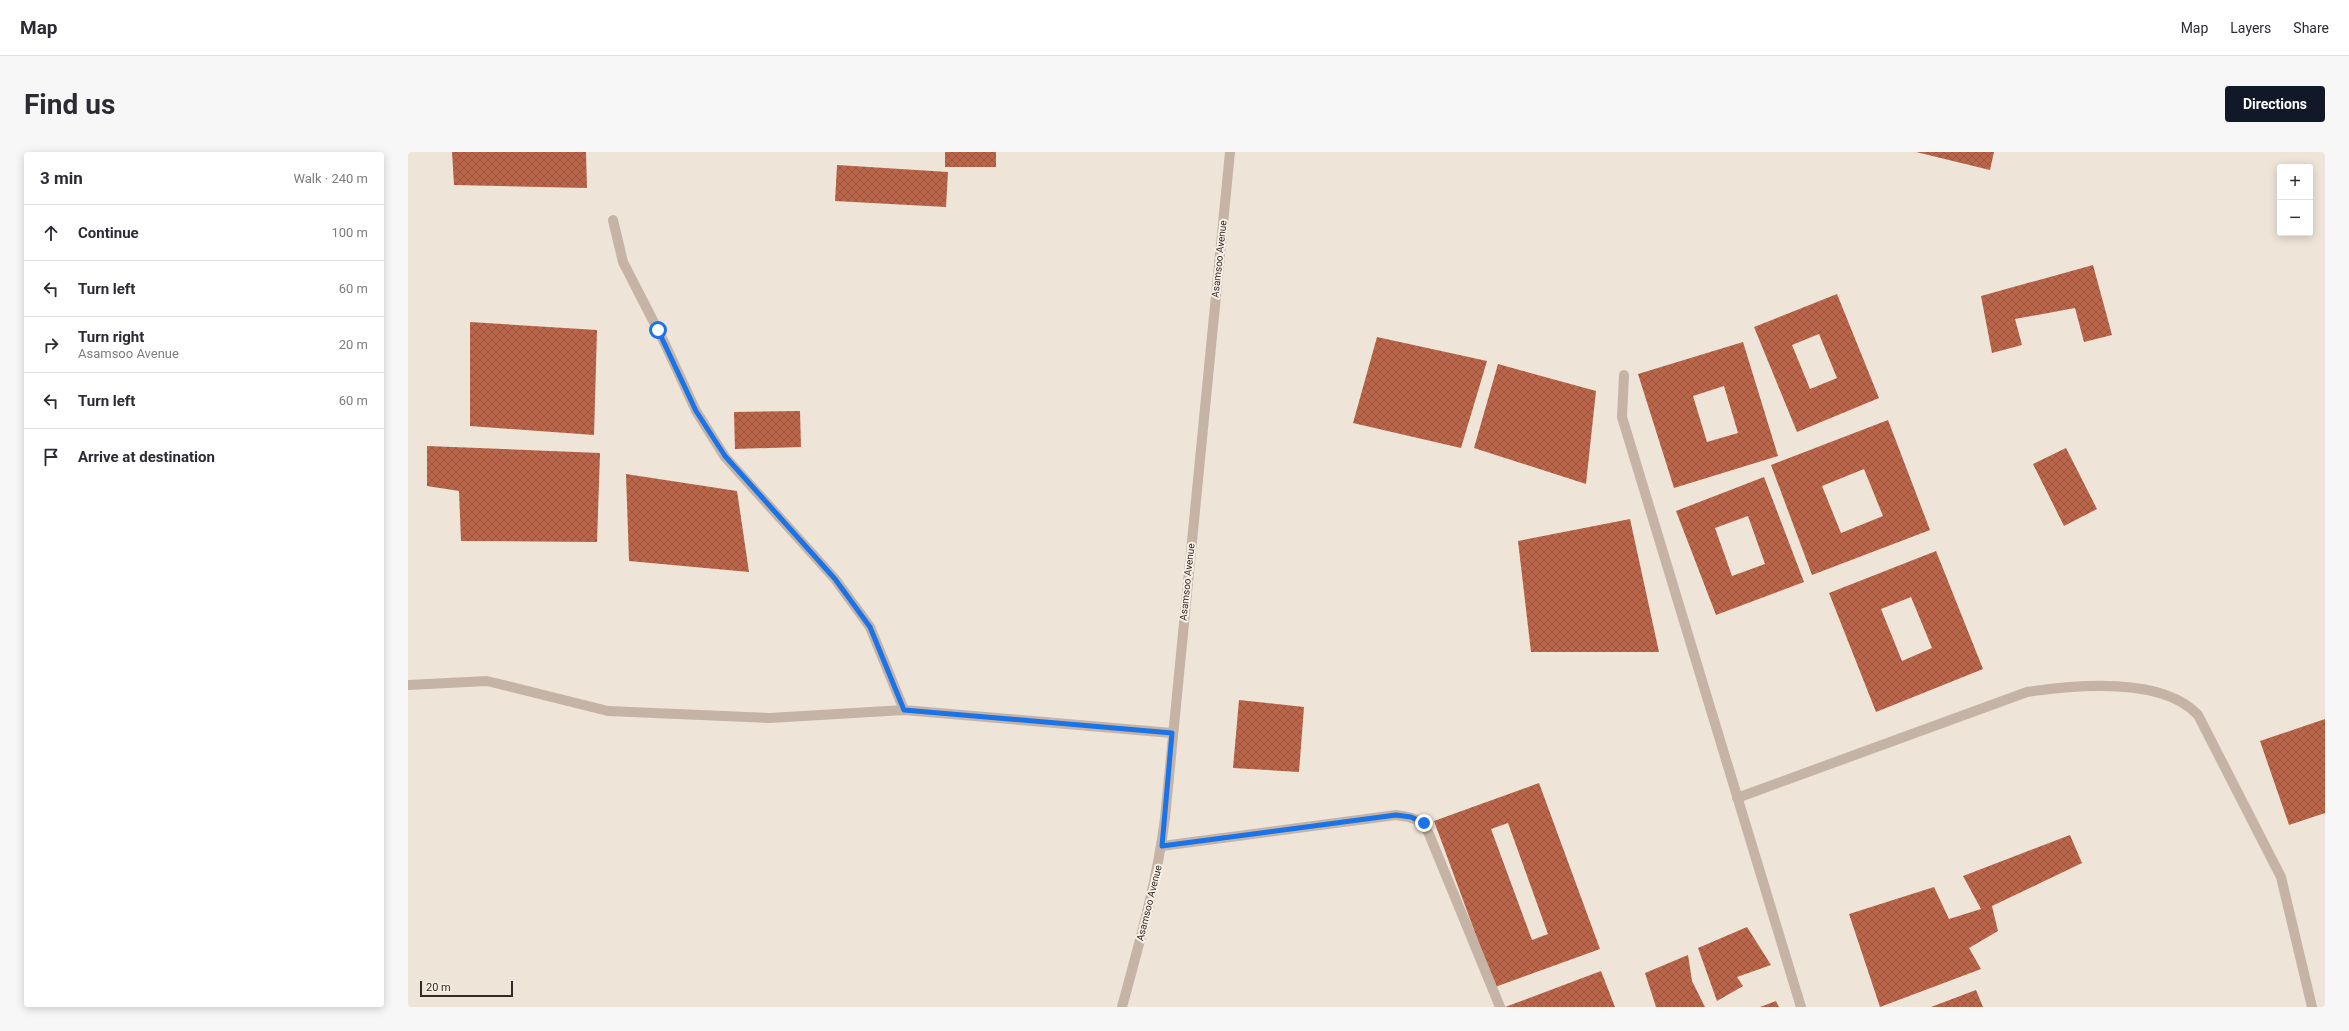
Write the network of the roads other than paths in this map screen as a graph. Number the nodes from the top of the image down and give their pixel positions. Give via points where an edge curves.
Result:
1 (1230, 152) edge
2 (612, 220) dead end
3 (1624, 375) dead end
4 (408, 685) edge
5 (904, 710) junction
6 (1172, 733) junction
7 (1738, 798) junction
8 (1162, 846) junction
9 (1122, 1007) edge
10 (1500, 1007) edge
11 (1801, 1007) edge
12 (2312, 1007) edge

1 - 6 street, Asamsoo Avenue
2 - 5 street via 623,262 696,411 725,456 835,579 870,627
3 - 7 street via 1622,417
4 - 5 street via 487,681 608,711 770,718
5 - 6 street
6 - 8 street, Asamsoo Avenue
7 - 11 street
7 - 12 street via 2027,692 2057,688 2128,687 2175,698 2188,705 2198,715 2281,876
8 - 9 street, Asamsoo Avenue via 1148,915
8 - 10 street via 1396,815 1411,817 1424,823

